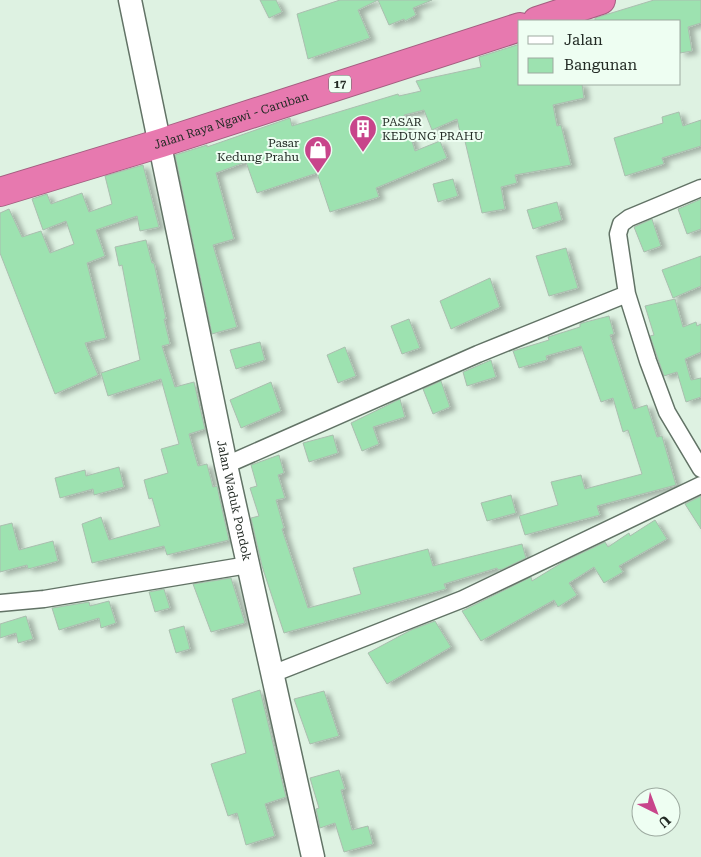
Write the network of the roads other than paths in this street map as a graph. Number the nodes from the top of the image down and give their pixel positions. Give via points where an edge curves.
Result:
1 (130, 0) edge
2 (601, 0) edge
3 (546, 12) edge
4 (518, 28) edge
5 (160, 143) junction
6 (701, 188) edge
7 (0, 192) edge
8 (627, 294) junction
9 (226, 465) junction
10 (701, 469) edge
11 (701, 485) edge
12 (248, 565) junction
13 (0, 603) edge
14 (272, 674) junction
15 (312, 857) edge

1 - 5 street, Jalan Waduk Pondok
2 - 3 highway
4 - 5 highway, Jalan Raya Ngawi - Caruban / 17
5 - 7 highway, Jalan Raya Ngawi - Caruban / 17
5 - 9 street, Jalan Waduk Pondok
6 - 8 street via 621,224 618,234
8 - 9 street via 478,354
8 - 10 street via 668,412
9 - 12 street, Jalan Waduk Pondok
11 - 14 street via 463,599
12 - 13 street via 44,599
12 - 14 street, Jalan Waduk Pondok
14 - 15 street, Jalan Waduk Pondok

